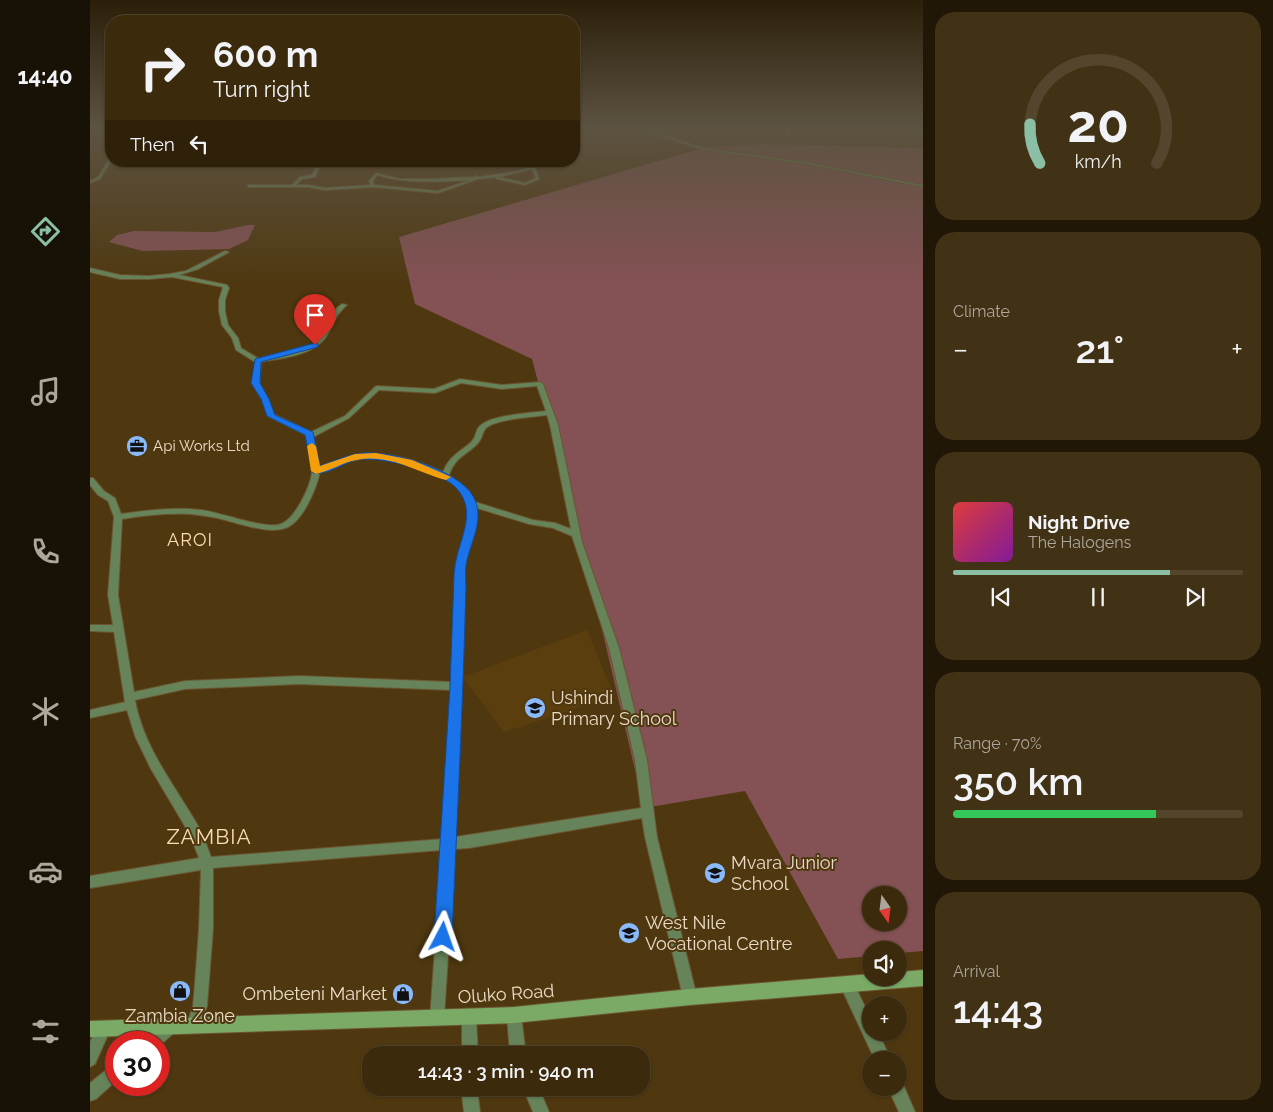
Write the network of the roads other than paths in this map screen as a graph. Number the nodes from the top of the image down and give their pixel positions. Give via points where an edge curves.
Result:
1 (298, 181) edge
2 (371, 181) edge
3 (473, 181) edge
4 (512, 181) edge
5 (532, 181) edge
6 (897, 181) edge
7 (248, 186) dead end
8 (372, 186) junction
9 (923, 186) edge
10 (292, 187) junction
11 (227, 252) dead end
12 (90, 270) edge
13 (174, 276) junction
14 (344, 305) dead end
15 (258, 361) junction
16 (550, 412) junction
17 (310, 436) junction
18 (316, 471) junction
19 (445, 476) junction
20 (90, 480) edge
21 (471, 503) junction
22 (118, 516) junction
23 (576, 534) junction
24 (90, 628) edge
25 (118, 629) junction
26 (457, 686) junction
27 (130, 701) junction
28 (90, 714) edge
29 (647, 812) junction
30 (449, 844) junction
31 (207, 863) junction
32 (90, 882) edge
33 (923, 978) edge
34 (847, 985) junction
35 (690, 997) junction
36 (514, 1015) junction
37 (469, 1017) junction
38 (437, 1018) junction
39 (194, 1024) junction
40 (172, 1025) junction
41 (97, 1029) edge
42 (165, 1031) edge
43 (470, 1046) edge
44 (517, 1046) edge
45 (879, 1051) edge
46 (90, 1059) edge
47 (105, 1080) edge
48 (90, 1092) edge
49 (469, 1096) edge
50 (534, 1096) edge
51 (900, 1096) edge
52 (472, 1112) edge
53 (541, 1112) edge
54 (907, 1112) edge

1 - 10 street
2 - 8 street
3 - 8 street via 438,192
4 - 5 street via 525,184
6 - 9 street
7 - 10 street
8 - 10 street
11 - 13 street
12 - 13 street via 120,277
13 - 15 street via 225,286 221,309 225,325 238,349
14 - 15 street via 336,310 319,343
15 - 17 street via 256,385 270,415
16 - 17 street via 540,384 502,386 460,381 431,391 380,387 374,389 347,417
16 - 19 street via 484,425 478,440 457,454
16 - 23 street
17 - 18 street
18 - 19 street via 355,457 376,456 409,462
18 - 22 street via 312,491 290,521 281,527 172,510
19 - 21 street via 456,482
20 - 22 street via 112,500
21 - 23 street
21 - 26 street via 471,530 460,565
22 - 25 street via 112,594
23 - 29 street via 614,648 641,760
24 - 25 street
25 - 27 street
26 - 27 street via 298,680 185,685
26 - 30 street
27 - 28 street
27 - 31 street via 141,736 194,830
29 - 30 street
29 - 35 street
30 - 31 street
30 - 38 street
31 - 32 street
31 - 39 street via 202,983
33 - 34 main road, Oluko Road
34 - 35 main road, Oluko Road
34 - 45 street
35 - 36 main road, Oluko Road
36 - 37 main road, Oluko Road
36 - 44 street
37 - 38 main road, Oluko Road
37 - 43 street
38 - 39 main road, Oluko Road
39 - 40 main road, Oluko Road
40 - 41 main road, Oluko Road
40 - 42 street
41 - 46 street
47 - 48 street
49 - 52 street
50 - 53 street
51 - 54 street

